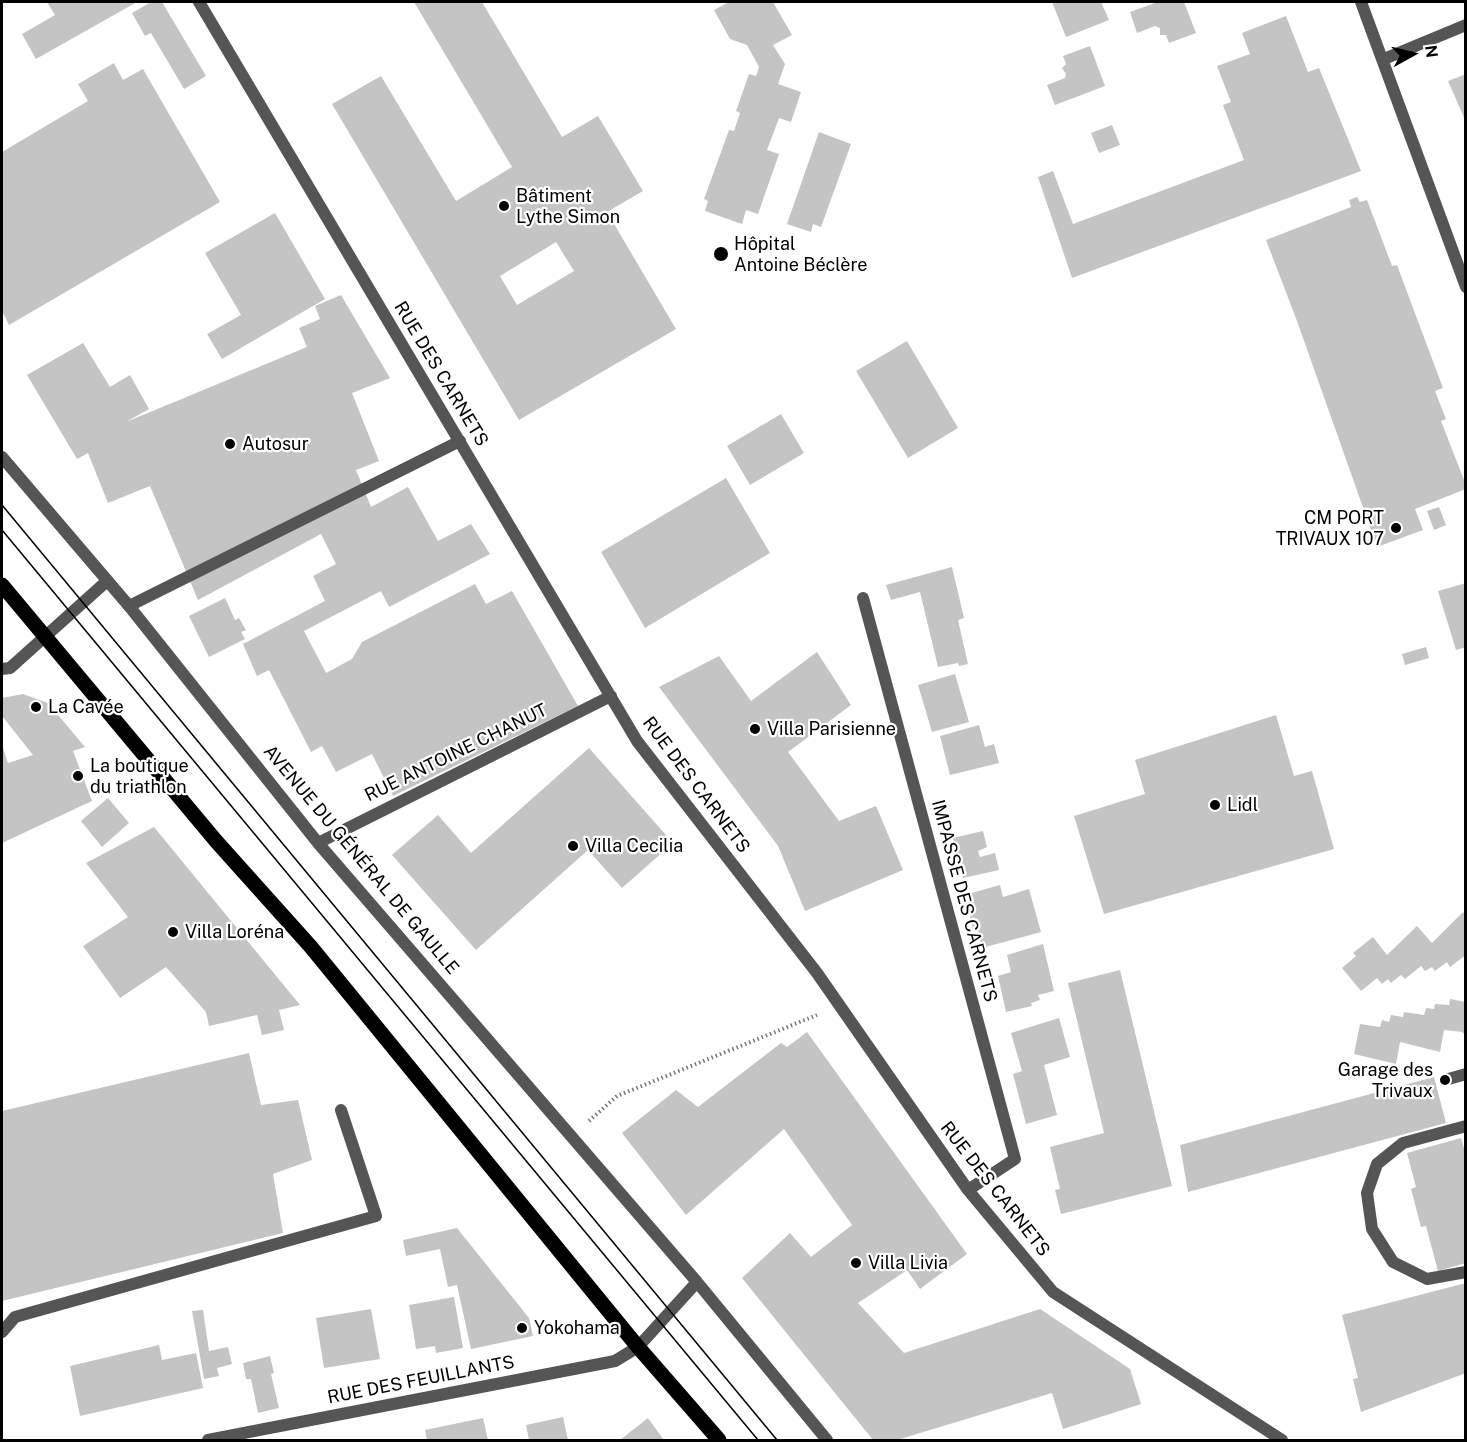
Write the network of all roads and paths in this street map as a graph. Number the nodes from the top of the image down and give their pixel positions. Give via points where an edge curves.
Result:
1 (199, 2) edge
2 (1361, 2) edge
3 (1466, 25) edge
4 (1384, 59) junction
5 (1461, 261) edge
6 (1466, 287) edge
7 (460, 441) junction
8 (2, 457) edge
9 (107, 581) junction
10 (2, 585) edge
11 (862, 598) dead end
12 (129, 606) junction
13 (44, 639) junction
14 (2, 669) edge
15 (611, 696) junction
16 (318, 843) junction
17 (840, 1006) junction
18 (1466, 1074) edge
19 (1445, 1080) dead end
20 (341, 1110) dead end
21 (1466, 1126) edge
22 (571, 1136) junction
23 (969, 1190) junction
24 (1466, 1272) edge
25 (697, 1282) junction
26 (2, 1332) edge
27 (638, 1347) junction
28 (208, 1440) edge
29 (719, 1440) edge
30 (827, 1440) edge
31 (1282, 1440) edge

1 - 7 street, RUE DES CARNETS
2 - 4 street
3 - 4 street
4 - 5 street
5 - 6 street
7 - 12 street
7 - 15 street, RUE DES CARNETS
8 - 9 street, AVENUE DU GÉNÉRAL DE GAULLE
9 - 12 street, AVENUE DU GÉNÉRAL DE GAULLE
9 - 13 street
10 - 13 main road
11 - 23 street, IMPASSE DES CARNETS via 1015,1159
12 - 16 street, AVENUE DU GÉNÉRAL DE GAULLE
13 - 14 street via 10,668
13 - 27 main road via 311,946
15 - 16 street, RUE ANTOINE CHANUT
15 - 17 street, RUE DES CARNETS via 637,741
16 - 22 street, AVENUE DU GÉNÉRAL DE GAULLE
17 - 22 path via 617,1096
17 - 23 street, RUE DES CARNETS
18 - 19 street
20 - 26 street via 376,1215 15,1317
21 - 24 street via 1403,1143 1377,1164 1366,1192 1372,1229 1393,1262 1427,1280
22 - 25 street, AVENUE DU GÉNÉRAL DE GAULLE
23 - 31 street, RUE DES CARNETS via 1053,1292
25 - 27 street
25 - 30 street, AVENUE DU GÉNÉRAL DE GAULLE
27 - 28 street, RUE DES FEUILLANTS via 615,1361
27 - 29 main road

